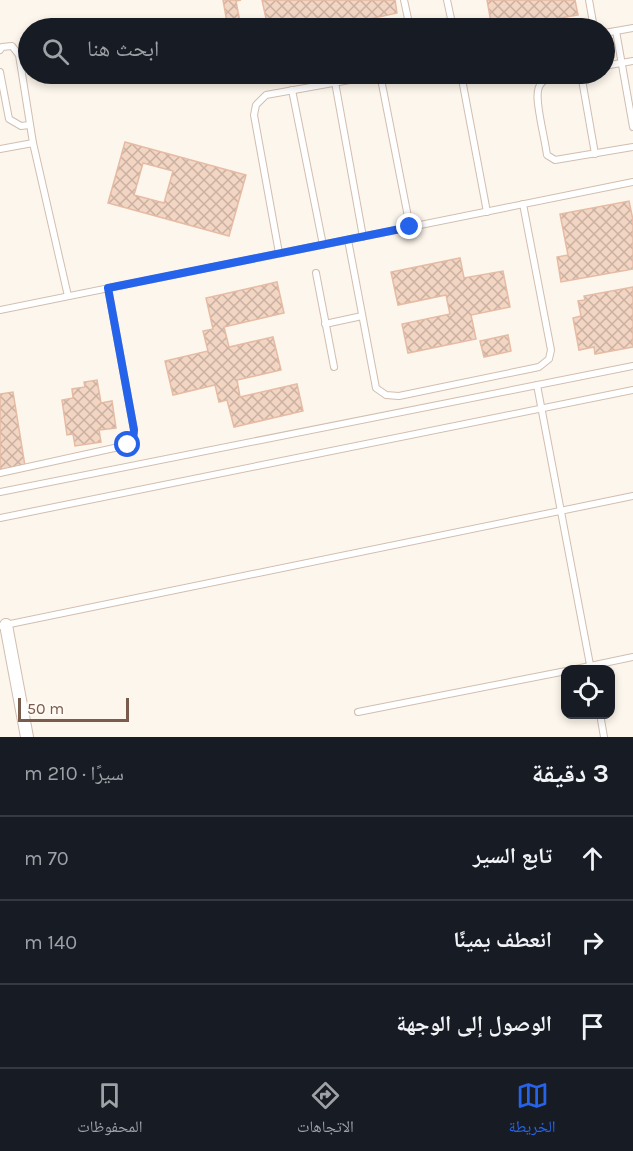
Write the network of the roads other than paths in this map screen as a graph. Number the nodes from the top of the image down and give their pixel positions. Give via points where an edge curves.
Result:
1 (404, 0) edge
2 (447, 0) edge
3 (589, 0) edge
4 (408, 18) edge
5 (451, 18) edge
6 (592, 18) edge
7 (633, 28) edge
8 (616, 32) joint
9 (0, 50) edge
10 (18, 54) edge
11 (633, 61) edge
12 (621, 63) junction
13 (615, 64) edge
14 (0, 72) edge
15 (23, 84) edge
16 (324, 84) edge
17 (335, 84) edge
18 (384, 84) edge
19 (463, 84) edge
20 (540, 84) edge
21 (583, 84) edge
22 (292, 90) junction
23 (632, 111) edge
24 (29, 125) junction
25 (633, 127) edge
26 (33, 143) junction
27 (633, 147) edge
28 (0, 149) edge
29 (595, 154) junction
30 (633, 182) edge
31 (523, 204) junction
32 (487, 212) junction
33 (410, 227) junction
34 (363, 237) junction
35 (348, 240) junction
36 (323, 245) junction
37 (279, 253) junction
38 (316, 273) dead end
39 (108, 288) junction
40 (68, 296) junction
41 (0, 310) edge
42 (362, 316) junction
43 (326, 324) junction
44 (633, 366) edge
45 (334, 367) dead end
46 (537, 385) junction
47 (633, 390) edge
48 (541, 409) junction
49 (0, 473) edge
50 (0, 492) edge
51 (633, 496) edge
52 (561, 511) junction
53 (0, 518) edge
54 (3, 625) edge
55 (633, 657) edge
56 (591, 665) edge
57 (599, 665) edge
58 (561, 671) edge
59 (358, 712) dead end
60 (601, 719) edge
61 (27, 737) edge
62 (604, 737) edge

1 - 4 lane
2 - 5 lane
3 - 6 lane
7 - 8 lane
8 - 12 lane
9 - 10 lane via 12,46
11 - 12 lane
12 - 13 lane
12 - 23 lane
14 - 24 lane via 9,119 21,126
15 - 24 lane
16 - 22 lane
17 - 34 lane
18 - 33 lane
19 - 32 lane
20 - 29 lane via 536,94 547,155 555,160
21 - 29 lane
22 - 36 lane
22 - 37 lane via 266,95 256,105 254,115
23 - 25 lane
24 - 26 lane
26 - 28 lane
26 - 40 lane
27 - 29 lane
30 - 31 lane
31 - 32 lane
31 - 42 lane via 551,350 540,367 399,396 386,395 376,388
32 - 33 lane
33 - 34 lane
34 - 35 lane
35 - 36 lane
35 - 42 lane
36 - 37 lane
37 - 39 lane
38 - 43 lane
39 - 40 lane
39 - 49 lane via 133,439 128,445
40 - 41 lane
42 - 43 lane
43 - 45 lane
44 - 46 lane
46 - 48 lane
46 - 50 lane
47 - 48 lane
48 - 52 lane
48 - 53 lane
51 - 52 lane
52 - 54 lane
52 - 56 lane
54 - 61 street
55 - 57 lane
58 - 59 lane
60 - 62 lane

